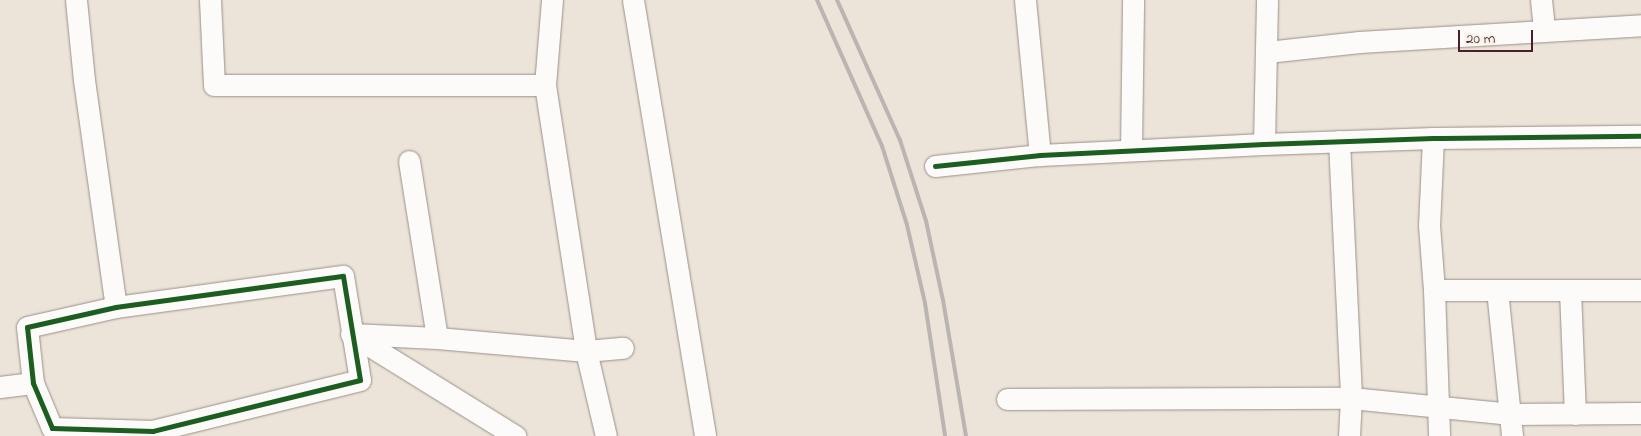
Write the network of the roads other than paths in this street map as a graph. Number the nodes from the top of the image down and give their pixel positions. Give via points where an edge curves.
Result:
1 (76, 0) edge
2 (210, 0) edge
3 (552, 0) edge
4 (633, 0) edge
5 (1025, 0) edge
6 (1133, 0) edge
7 (1267, 0) edge
8 (1541, 0) edge
9 (1641, 25) edge
10 (1544, 31) junction
11 (1267, 52) junction
12 (546, 85) junction
13 (1641, 136) edge
14 (1433, 138) junction
15 (1339, 141) junction
16 (1264, 144) junction
17 (1131, 150) junction
18 (1040, 155) junction
19 (409, 160) dead end
20 (935, 166) dead end
21 (1434, 290) junction
22 (1497, 290) junction
23 (1570, 290) junction
24 (1641, 290) edge
25 (116, 307) junction
26 (351, 334) junction
27 (437, 338) junction
28 (623, 348) dead end
29 (586, 351) junction
30 (32, 383) junction
31 (0, 387) edge
32 (1351, 398) junction
33 (1007, 400) dead end
34 (1437, 406) junction
35 (1641, 413) edge
36 (1510, 414) junction
37 (1575, 414) junction
38 (153, 433) edge
39 (515, 436) edge
40 (606, 436) edge
41 (704, 436) edge
42 (1349, 436) edge
43 (1439, 436) edge
44 (1512, 436) edge

1 - 25 street
2 - 12 street via 214,85
3 - 12 street
4 - 41 street
5 - 18 street
6 - 17 street
7 - 11 street
8 - 10 street
9 - 10 street
10 - 11 street via 1359,42
11 - 16 street
12 - 29 street
13 - 14 street
14 - 15 street
14 - 21 street via 1428,218
15 - 16 street
15 - 32 street
16 - 17 street
17 - 18 street
18 - 20 street
19 - 27 street
21 - 22 street
21 - 34 street
22 - 23 street
22 - 36 street
23 - 24 street
23 - 37 street
25 - 26 street via 343,276
25 - 30 street via 27,327
26 - 27 street
26 - 38 street via 360,380
26 - 39 street
27 - 29 street
28 - 29 street
29 - 40 street
30 - 31 street
30 - 38 street via 52,428
32 - 33 street
32 - 34 street
32 - 42 street
34 - 36 street
34 - 43 street
35 - 37 street
36 - 37 street
36 - 44 street

